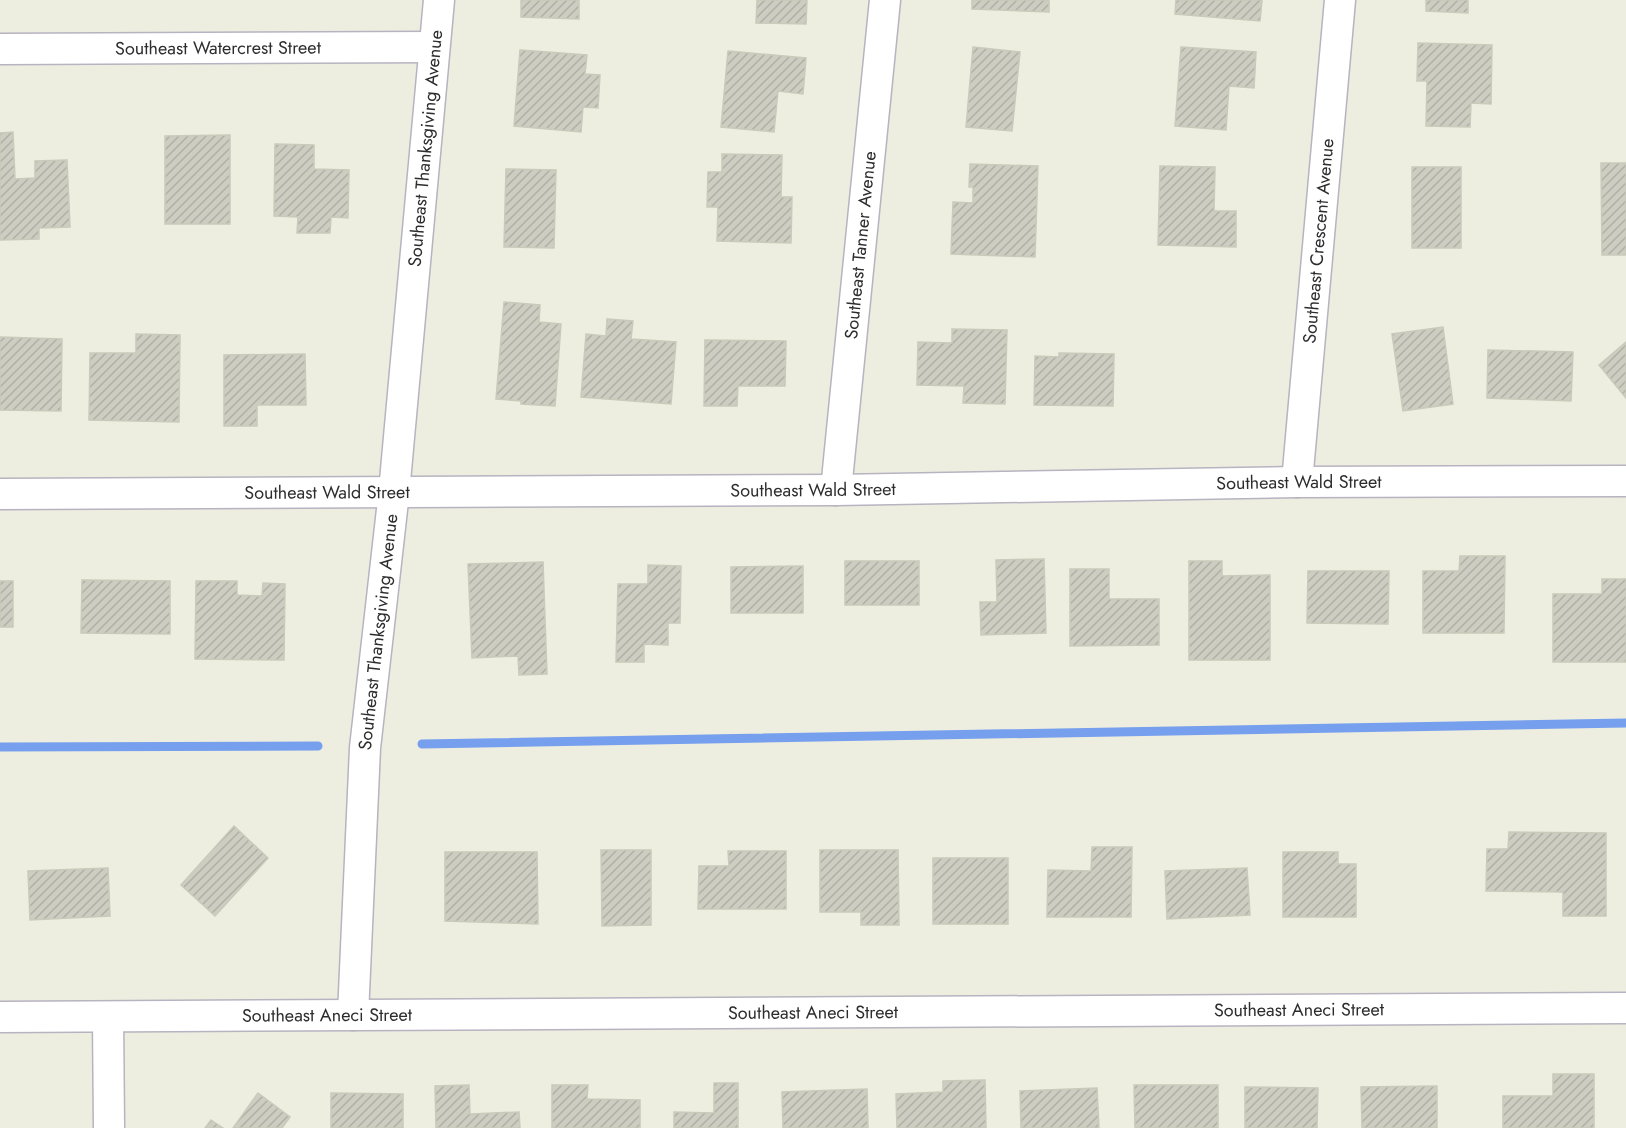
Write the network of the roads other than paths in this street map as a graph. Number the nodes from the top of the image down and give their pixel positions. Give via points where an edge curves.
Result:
1 (438, 0) edge
2 (885, 0) edge
3 (1340, 0) edge
4 (434, 46) junction
5 (0, 49) edge
6 (1626, 481) edge
7 (1297, 482) junction
8 (836, 490) junction
9 (394, 492) junction
10 (0, 494) edge
11 (1626, 1008) edge
12 (353, 1015) junction
13 (0, 1017) edge
14 (108, 1017) junction
15 (110, 1128) edge

1 - 4 street, Southeast Thanksgiving Avenue
2 - 8 street, Southeast Tanner Avenue
3 - 7 street, Southeast Crescent Avenue
4 - 5 street, Southeast Watercrest Street
4 - 9 street, Southeast Thanksgiving Avenue
6 - 7 street, Southeast Wald Street
7 - 8 street, Southeast Wald Street
8 - 9 street, Southeast Wald Street
9 - 10 street, Southeast Wald Street
9 - 12 street, Southeast Thanksgiving Avenue via 365,748
11 - 12 street, Southeast Aneci Street
12 - 14 street, Southeast Aneci Street
13 - 14 street, Southeast Aneci Street
14 - 15 street

